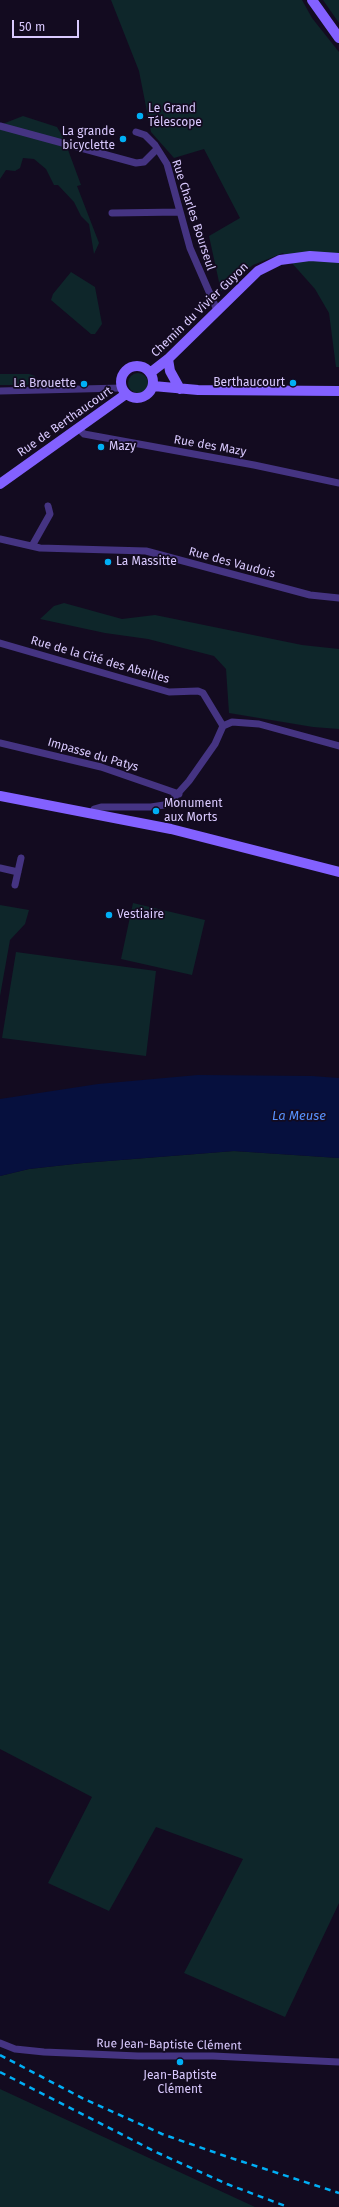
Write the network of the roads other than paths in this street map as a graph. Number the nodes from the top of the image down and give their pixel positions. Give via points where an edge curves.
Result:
1 (312, 0) edge
2 (339, 38) edge
3 (0, 126) edge
4 (136, 132) dead end
5 (157, 149) junction
6 (180, 212) junction
7 (112, 213) dead end
8 (339, 258) edge
9 (217, 310) junction
10 (168, 359) junction
11 (150, 373) junction
12 (153, 386) junction
13 (180, 389) junction
14 (0, 391) edge
15 (124, 391) junction
16 (339, 391) edge
17 (78, 429) junction
18 (339, 483) edge
19 (0, 484) edge
20 (48, 506) dead end
21 (0, 538) edge
22 (32, 546) junction
23 (339, 598) edge
24 (0, 643) edge
25 (223, 726) junction
26 (0, 743) edge
27 (339, 746) edge
28 (179, 794) junction
29 (0, 796) edge
30 (93, 814) junction
31 (20, 858) dead end
32 (0, 868) edge
33 (18, 872) junction
34 (339, 872) edge
35 (15, 885) dead end
36 (0, 2043) edge
37 (339, 2062) edge

1 - 2 main road
3 - 5 street, Rue Charles Bourseul via 136,163 144,162
4 - 5 street, Rue Charles Bourseul via 145,135
5 - 6 street, Rue Charles Bourseul via 167,164
6 - 7 street
6 - 9 street, Rue Charles Bourseul via 190,248
8 - 9 main road, Chemin du Vivier Guyon via 310,256 280,260 258,271
9 - 10 main road, Chemin du Vivier Guyon
10 - 11 main road, Chemin du Vivier Guyon
10 - 13 main road via 170,372
11 - 12 main road
11 - 15 main road via 142,367 131,368 123,374
12 - 13 main road
12 - 15 main road via 142,398 131,398
13 - 16 main road
14 - 15 street
15 - 17 main road, Rue de Berthaucourt
17 - 18 street, Rue des Mazy via 84,434
17 - 19 main road, Rue de Berthaucourt
20 - 22 street via 50,514
21 - 22 street, Rue des Vaudois
22 - 23 street, Rue des Vaudois via 146,551 310,595
24 - 25 street, Rue de la Cité des Abeilles via 169,692 198,691 203,693
25 - 27 street via 232,722 259,724
25 - 28 street via 215,744
26 - 28 street, Impasse du Patys via 101,767
28 - 30 street via 164,805 100,807 94,810
29 - 30 main road
30 - 34 main road via 171,829
31 - 33 street
32 - 33 street
33 - 35 street
36 - 37 street, Rue Jean-Baptiste Clément via 15,2049 44,2052

